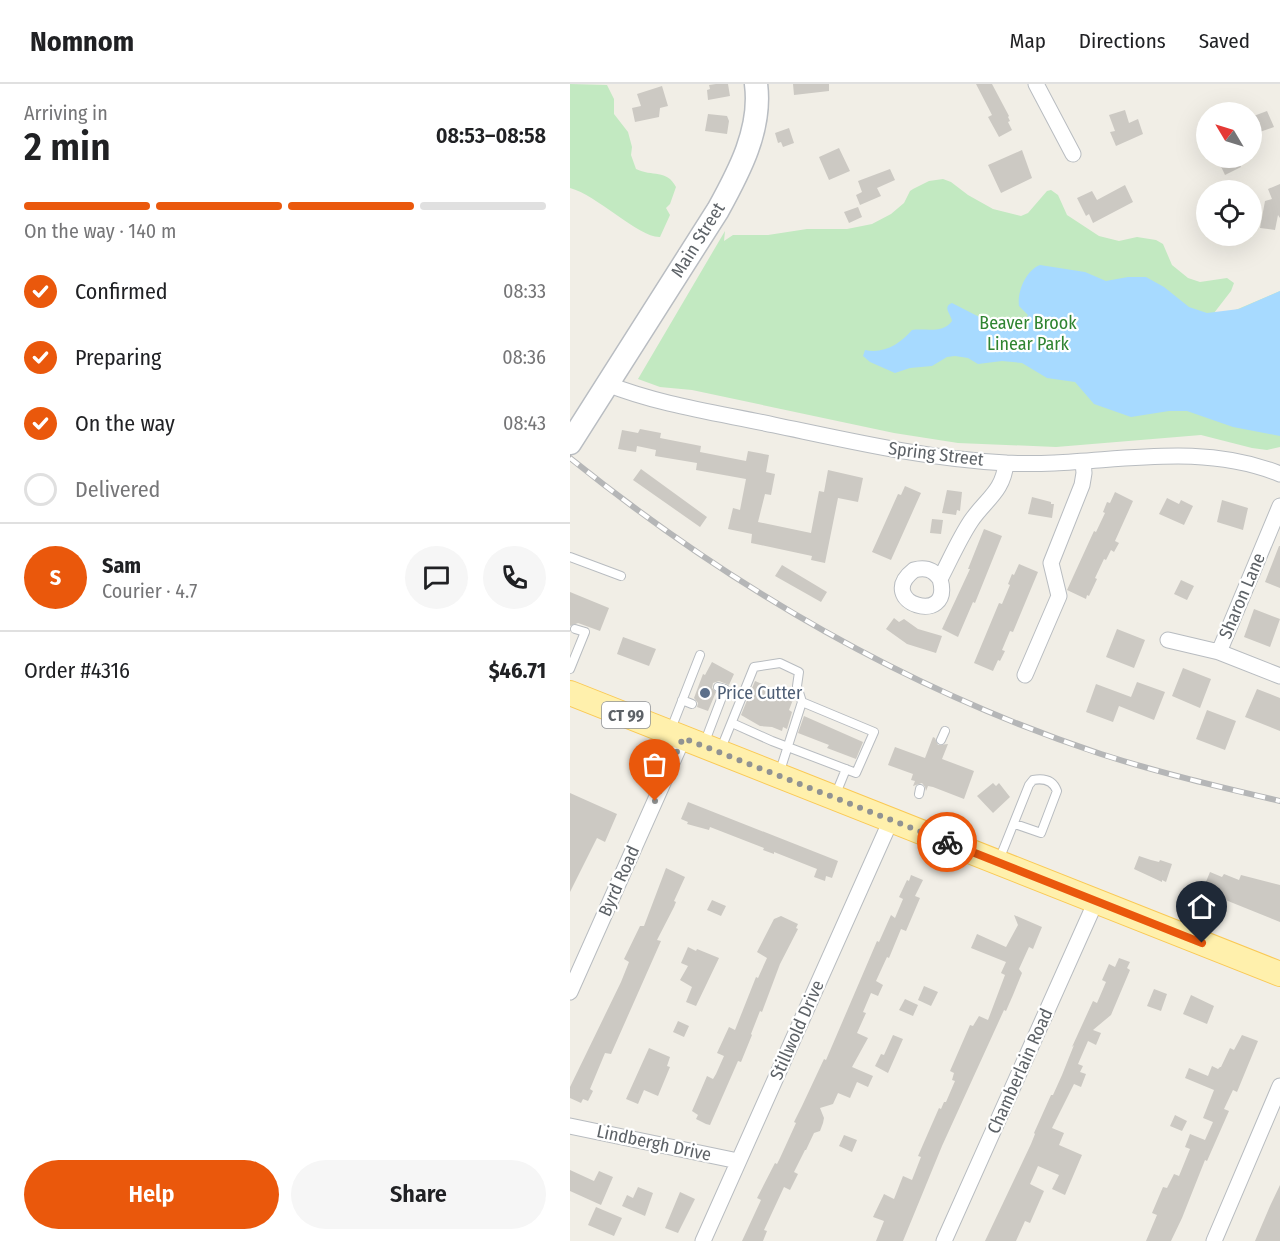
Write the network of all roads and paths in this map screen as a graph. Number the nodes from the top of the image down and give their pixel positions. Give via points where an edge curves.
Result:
1 (756, 84) edge
2 (1036, 84) edge
3 (1073, 154) dead end
4 (607, 384) junction
5 (570, 443) edge
6 (1083, 462) junction
7 (1006, 463) junction
8 (1277, 469) edge
9 (1280, 506) edge
10 (570, 557) edge
11 (621, 576) dead end
12 (940, 579) dead end
13 (575, 629) dead end
14 (1168, 640) dead end
15 (570, 644) edge
16 (578, 648) junction
17 (1219, 652) junction
18 (700, 655) dead end
19 (572, 659) edge
20 (570, 669) edge
21 (1025, 675) dead end
22 (692, 676) junction
23 (1280, 676) edge
24 (701, 680) dead end
25 (718, 687) dead end
26 (687, 688) junction
27 (696, 692) dead end
28 (570, 693) edge
29 (682, 700) junction
30 (802, 702) junction
31 (692, 704) dead end
32 (732, 723) junction
33 (945, 730) dead end
34 (941, 740) dead end
35 (694, 742) junction
36 (788, 746) junction
37 (846, 769) junction
38 (778, 775) junction
39 (835, 798) junction
40 (891, 820) junction
41 (1015, 824) junction
42 (998, 862) junction
43 (1096, 901) junction
44 (1280, 974) edge
45 (570, 992) edge
46 (1280, 1086) edge
47 (570, 1126) edge
48 (738, 1161) junction
49 (703, 1241) edge
50 (944, 1241) edge
51 (1214, 1241) edge

1 - 4 street, Main Street via 756,121 731,186
2 - 3 street
4 - 5 street, Main Street
4 - 7 street, Spring Street via 642,396 871,446
6 - 7 street, Spring Street
6 - 8 street, Spring Street via 1176,454
6 - 21 street via 1080,491 1051,563 1059,596
7 - 12 street via 1000,486 971,521
9 - 17 street, Sharon Lane
10 - 11 lane
13 - 16 lane via 585,633
14 - 17 street, Sharon Lane
15 - 16 lane
16 - 19 lane
17 - 23 street, Sharon Lane
18 - 22 lane
19 - 20 lane
22 - 24 lane
22 - 26 lane
25 - 35 lane via 725,689
26 - 27 lane
26 - 29 lane
28 - 35 main road, CT 99
29 - 31 lane
29 - 35 lane
30 - 32 lane via 797,686 799,672 780,663 754,667
30 - 36 lane
30 - 37 lane via 874,732 856,773
32 - 35 lane
32 - 36 lane
33 - 34 lane
35 - 38 main road, CT 99
35 - 45 street, Byrd Road
36 - 37 lane
36 - 38 lane
37 - 39 lane
38 - 39 main road, CT 99
39 - 40 main road, CT 99
40 - 42 main road, CT 99
40 - 48 street, Stillwold Drive
41 - 41 lane via 1041,833 1057,791 1055,785 1048,780 1033,780
41 - 42 lane
42 - 43 main road, CT 99
43 - 44 main road, CT 99
43 - 50 street, Chamberlain Road
46 - 51 street
47 - 48 street, Lindbergh Drive
48 - 49 street, Stillwold Drive

